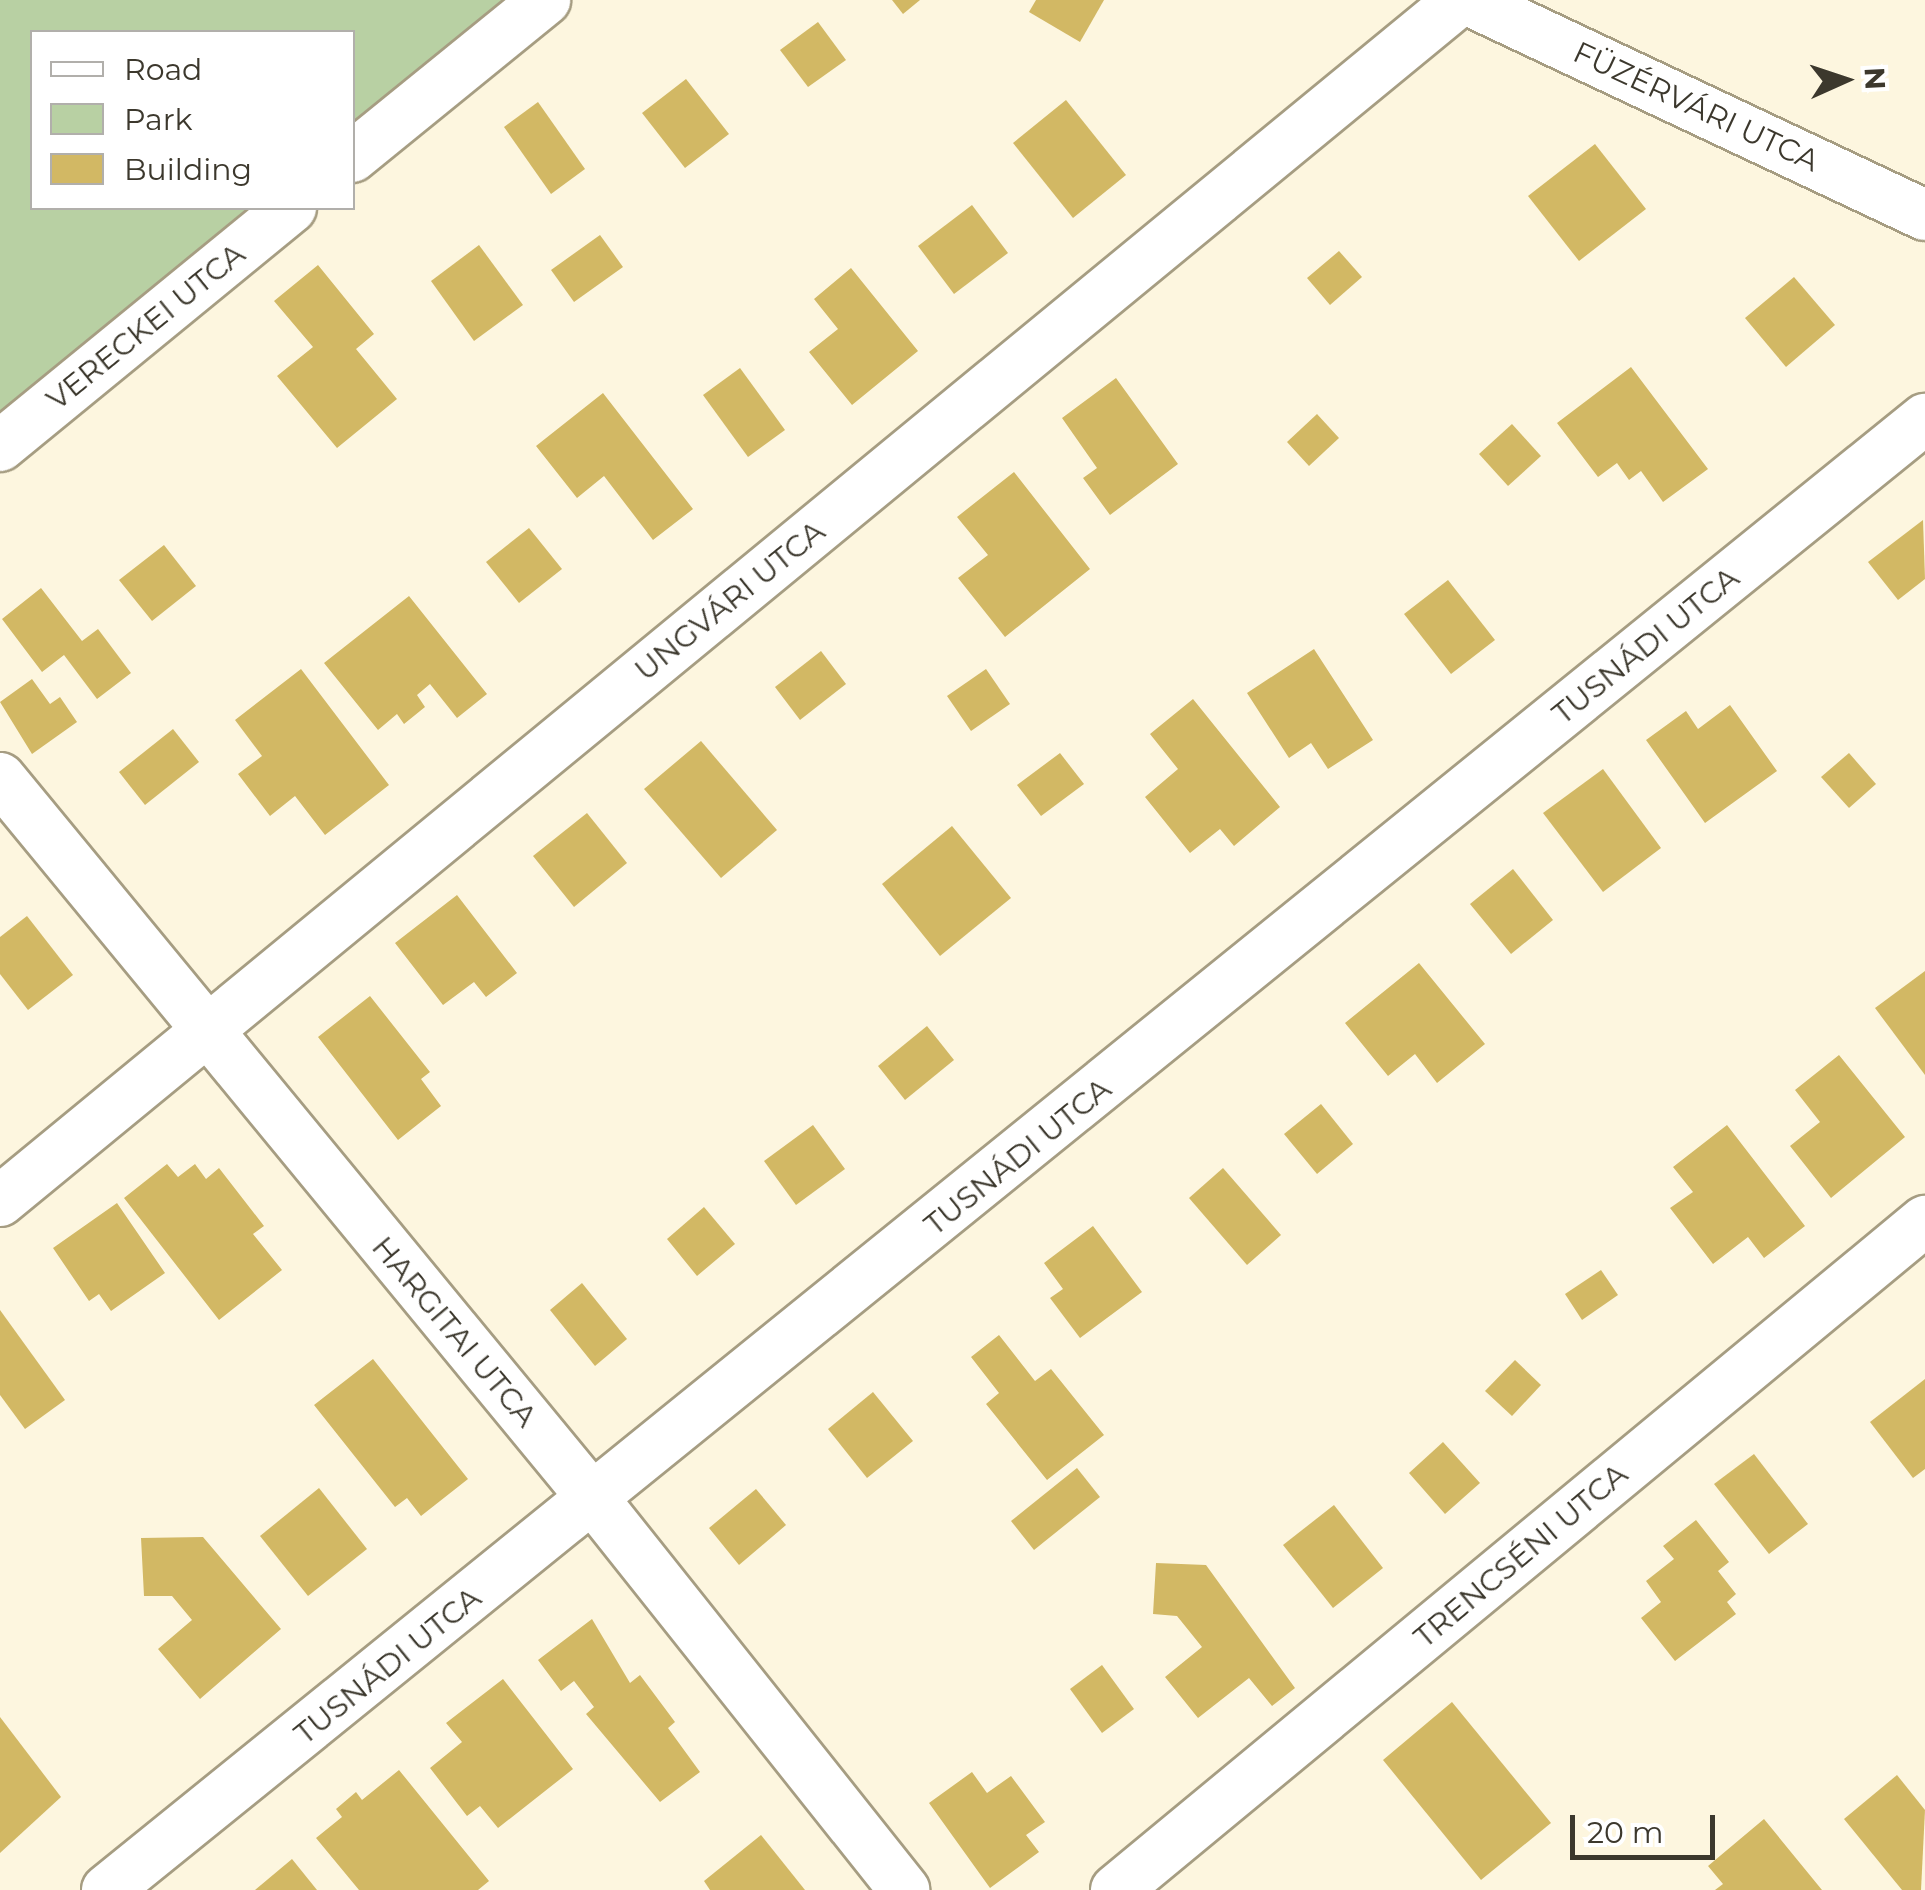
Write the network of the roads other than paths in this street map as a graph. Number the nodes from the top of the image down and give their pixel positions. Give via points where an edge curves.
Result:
1 (545, 0) edge
2 (1460, 0) edge
3 (1468, 0) edge
4 (355, 156) edge
5 (290, 210) edge
6 (1925, 214) edge
7 (1925, 420) edge
8 (0, 446) edge
9 (0, 778) edge
10 (205, 1032) junction
11 (0, 1201) edge
12 (1925, 1222) edge
13 (595, 1501) junction
14 (106, 1890) edge
15 (904, 1890) edge
16 (1116, 1890) edge

1 - 4 street
2 - 10 street, UNGVÁRI UTCA
3 - 6 street, FÜZÉRVÁRI UTCA
5 - 8 street, VERECKEI UTCA
7 - 13 street, TUSNÁDI UTCA
9 - 10 street, HARGITAI UTCA
10 - 11 street, UNGVÁRI UTCA
10 - 13 street, HARGITAI UTCA
12 - 16 street, TRENCSÉNI UTCA
13 - 14 street, TUSNÁDI UTCA
13 - 15 street, HARGITAI UTCA

